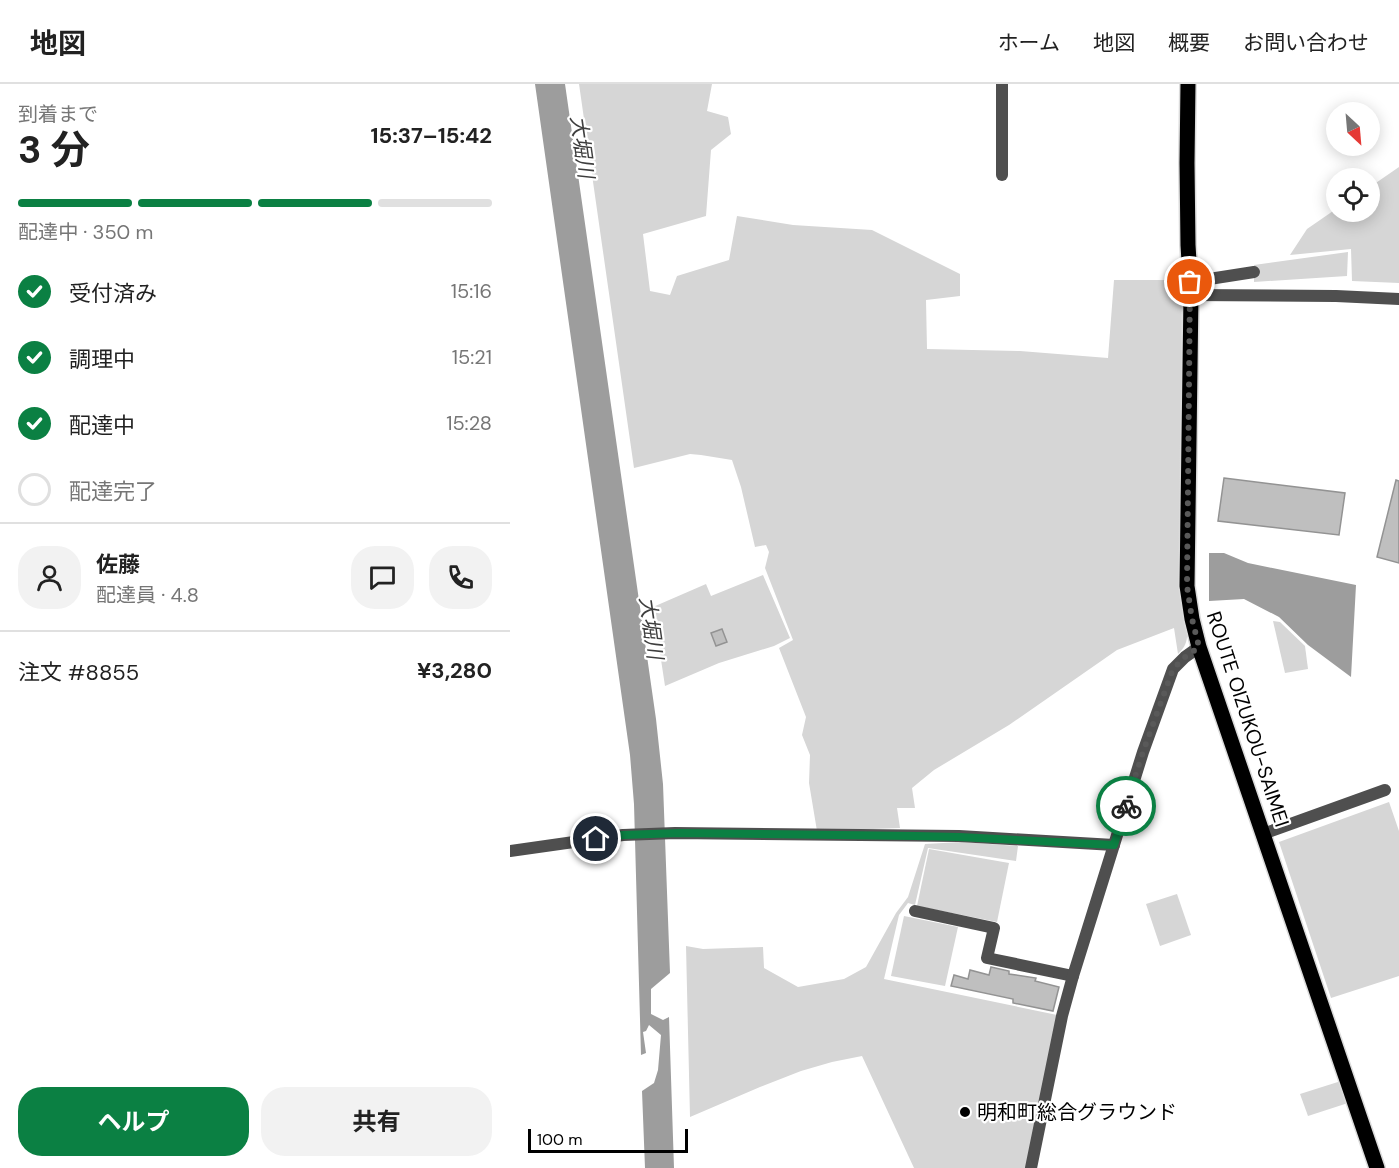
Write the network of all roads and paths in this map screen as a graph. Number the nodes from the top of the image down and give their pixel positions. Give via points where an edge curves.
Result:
1 (1002, 84) edge
2 (1188, 84) edge
3 (1002, 175) dead end
4 (1254, 272) dead end
5 (1190, 288) junction
6 (1399, 299) edge
7 (1199, 647) junction
8 (1385, 790) dead end
9 (1263, 834) junction
10 (1114, 845) junction
11 (510, 851) edge
12 (915, 911) dead end
13 (1073, 976) junction
14 (1031, 1168) edge
15 (1377, 1168) edge

1 - 3 street
2 - 5 main road, ROUTE OIZUKOU-SAIMEI
4 - 5 street
5 - 6 street
5 - 7 main road, ROUTE OIZUKOU-SAIMEI via 1187,586
7 - 9 main road, ROUTE OIZUKOU-SAIMEI
7 - 10 street via 1173,669
8 - 9 street
9 - 15 main road, ROUTE OIZUKOU-SAIMEI
10 - 11 street via 959,837 675,833 623,835
10 - 13 street
12 - 13 street via 994,928 987,958
13 - 14 street

